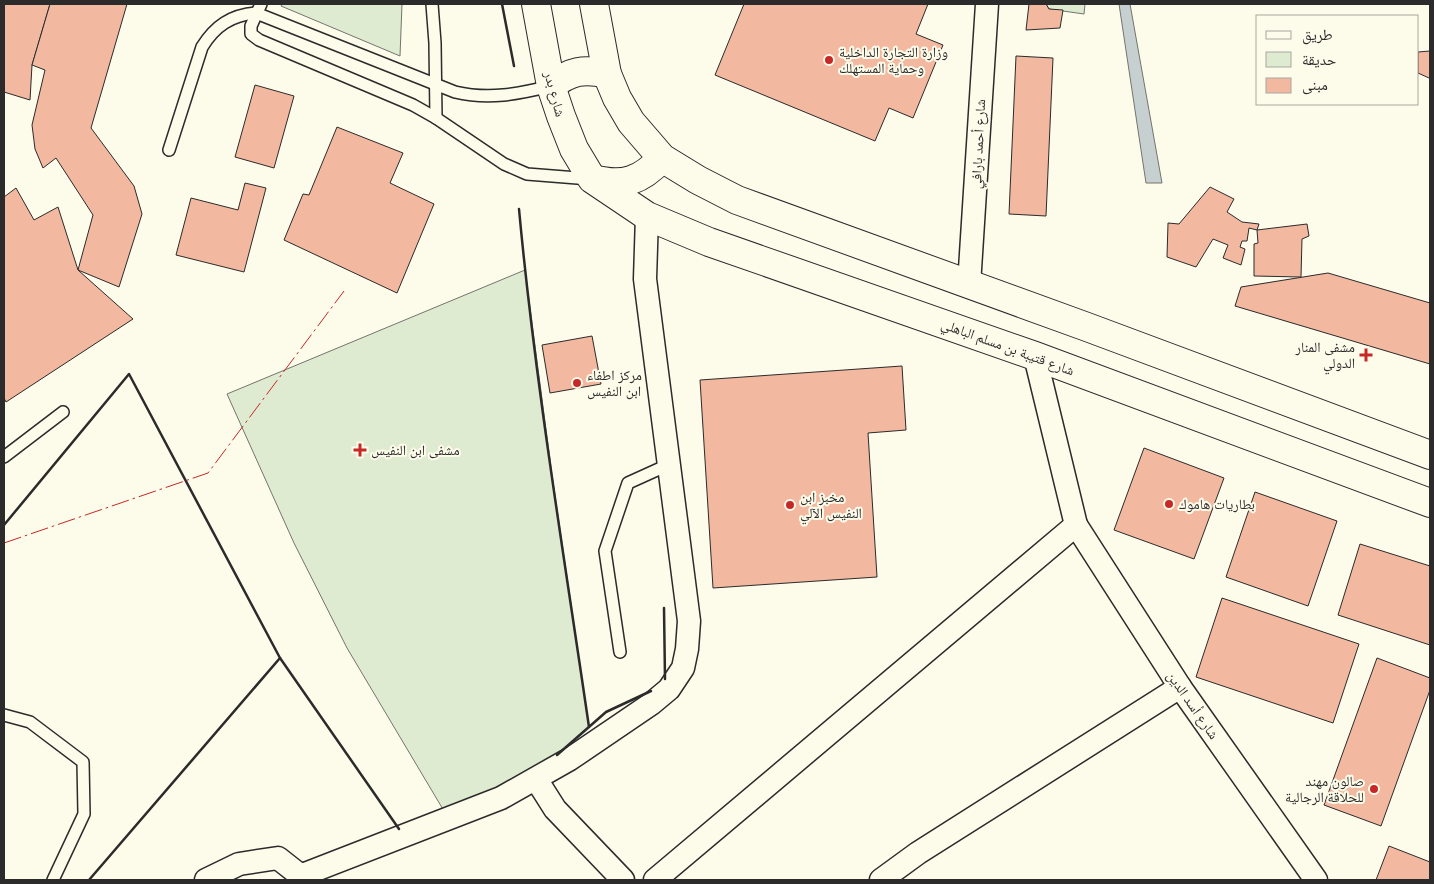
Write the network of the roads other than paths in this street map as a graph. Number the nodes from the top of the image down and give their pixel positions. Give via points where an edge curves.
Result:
1 (432, 4) edge
2 (536, 4) edge
3 (594, 4) edge
4 (986, 4) edge
5 (258, 8) edge
6 (607, 74) junction
7 (437, 85) junction
8 (551, 86) junction
9 (436, 118) junction
10 (169, 150) dead end
11 (662, 158) junction
12 (592, 179) junction
13 (647, 216) junction
14 (969, 285) junction
15 (1035, 356) junction
16 (64, 412) dead end
17 (1430, 455) edge
18 (4, 456) edge
19 (670, 464) junction
20 (1430, 503) edge
21 (1076, 525) junction
22 (620, 652) dead end
23 (1180, 687) junction
24 (4, 715) edge
25 (536, 778) junction
26 (303, 878) edge
27 (53, 880) edge
28 (206, 880) edge
29 (623, 880) edge
30 (655, 880) edge
31 (881, 880) edge
32 (1316, 880) edge

1 - 7 lane
2 - 8 main road, شارع بدر
3 - 6 main road
4 - 14 street, شارع أحمد بارافي
5 - 7 lane
5 - 9 lane via 251,34 259,40 413,105
5 - 10 lane via 230,18 209,36 202,48
6 - 8 main road via 592,70 577,72 563,76
6 - 11 main road via 616,98 631,122
7 - 8 lane via 482,97
7 - 9 lane
8 - 12 main road, شارع بدر via 574,149
9 - 12 lane via 504,164 527,174
11 - 12 main road via 651,170 630,181 607,183
11 - 14 main road via 737,200
12 - 13 main road, شارع قتيبة بن مسلم الباهلي
13 - 15 main road, شارع قتيبة بن مسلم الباهلي via 709,242
13 - 19 street via 645,279
14 - 17 main road
15 - 20 main road, شارع قتيبة بن مسلم الباهلي
15 - 21 street, شارع أسد الدين
16 - 18 lane
19 - 22 lane via 628,482 606,551
19 - 25 street via 689,621 683,668 669,689 651,704
21 - 23 street, شارع أسد الدين
21 - 30 street
23 - 31 street via 918,853
23 - 32 street, شارع أسد الدين
24 - 27 lane via 30,722 83,762 84,814
25 - 26 street via 502,798
25 - 29 street via 555,809
26 - 28 street via 278,858 239,864

